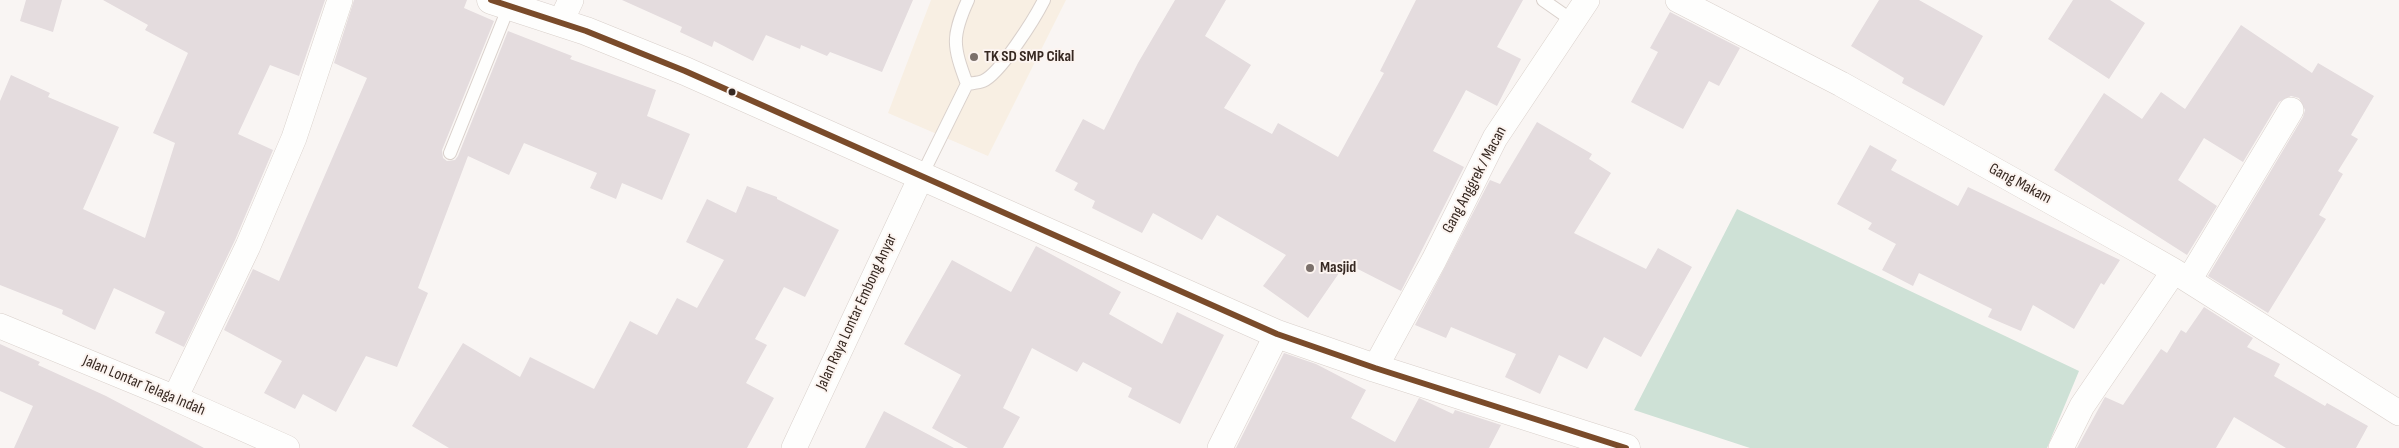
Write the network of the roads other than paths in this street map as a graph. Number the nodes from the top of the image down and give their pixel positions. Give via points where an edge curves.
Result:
1 (340, 0) edge
2 (968, 0) edge
3 (1044, 0) edge
4 (1544, 0) edge
5 (1587, 0) edge
6 (1678, 0) edge
7 (500, 3) edge
8 (566, 12) edge
9 (1573, 21) junction
10 (967, 84) junction
11 (2291, 110) dead end
12 (450, 153) dead end
13 (921, 177) junction
14 (2181, 275) junction
15 (0, 326) edge
16 (1277, 334) junction
17 (1375, 368) junction
18 (175, 398) junction
19 (2399, 413) edge
20 (287, 448) edge
21 (794, 448) edge
22 (1220, 448) edge
23 (1626, 448) edge
24 (2061, 448) edge

1 - 18 street via 294,138 248,246
2 - 10 lane via 960,18 955,53
3 - 10 lane via 1036,16 994,72 983,81
4 - 9 lane
5 - 9 street, Gang Anggrek / Macan
6 - 14 street, Gang Makam via 1841,84
7 - 8 street
7 - 12 lane
8 - 13 street via 685,71
9 - 17 street, Gang Anggrek / Macan via 1495,138
10 - 13 lane
11 - 14 street
13 - 16 street
13 - 21 street, Jalan Raya Lontar Embong Anyar
14 - 19 street, Gang Makam
14 - 24 street via 2082,406
15 - 18 street, Jalan Lontar Telaga Indah
16 - 17 street
16 - 22 street
17 - 23 street
18 - 20 street, Jalan Lontar Telaga Indah

